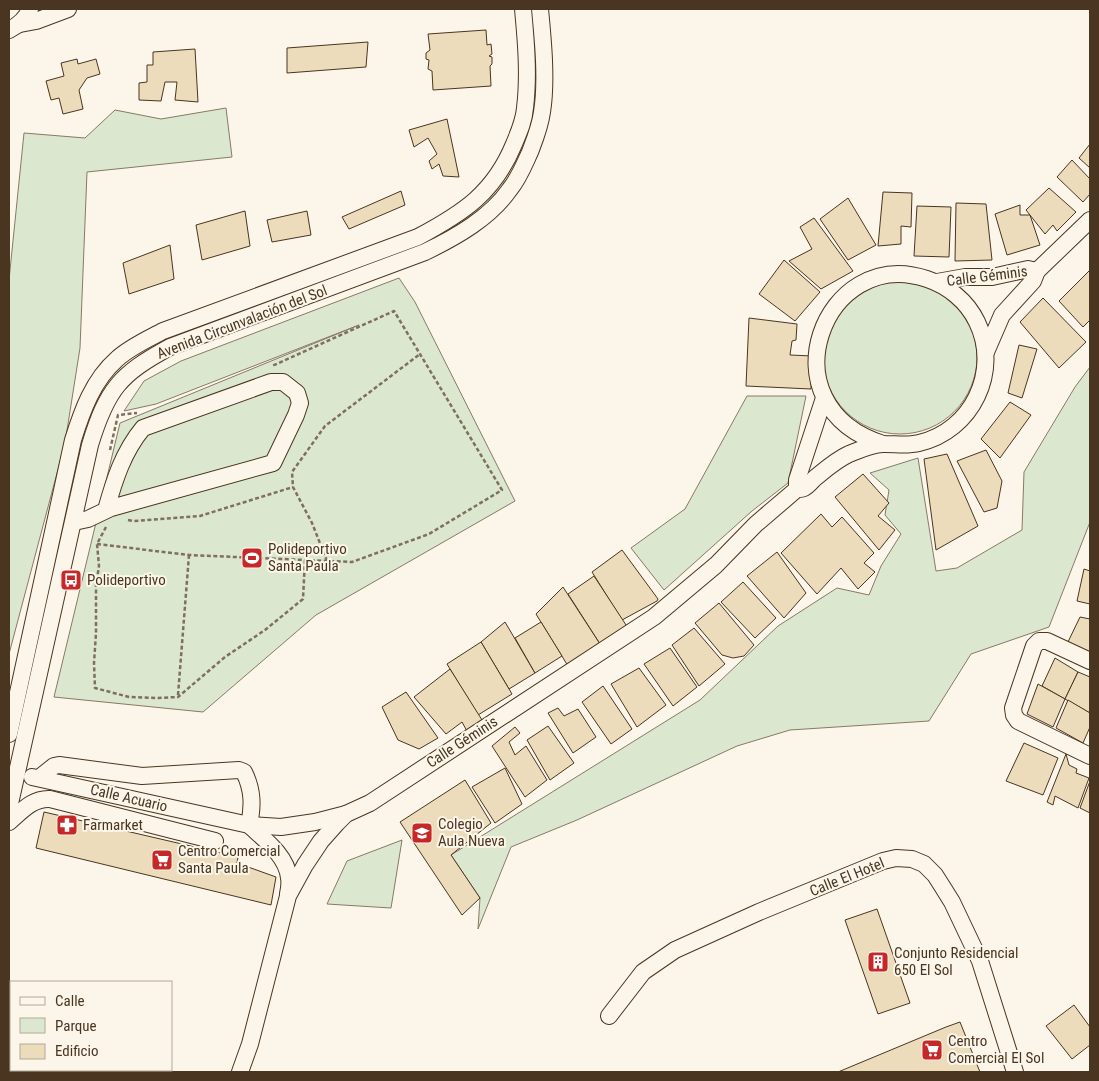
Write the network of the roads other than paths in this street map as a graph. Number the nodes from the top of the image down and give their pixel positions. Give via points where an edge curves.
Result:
1 (30, 9) edge
2 (68, 9) edge
3 (523, 9) edge
4 (540, 9) edge
5 (13, 28) edge
6 (9, 43) edge
7 (1090, 220) edge
8 (1037, 271) junction
9 (936, 282) junction
10 (986, 352) junction
11 (824, 398) junction
12 (74, 440) junction
13 (883, 444) junction
14 (90, 445) junction
15 (796, 489) junction
16 (105, 510) junction
17 (74, 522) junction
18 (1090, 661) edge
19 (9, 734) edge
20 (1090, 756) edge
21 (13, 772) edge
22 (39, 778) junction
23 (9, 808) edge
24 (346, 814) junction
25 (9, 822) edge
26 (249, 825) junction
27 (215, 841) dead end
28 (288, 896) junction
29 (610, 1016) dead end
30 (240, 1072) edge
31 (1015, 1072) edge

1 - 5 street via 26,18
2 - 5 street
3 - 12 street, Avenida Circunvalación del Sol via 526,72 522,126 507,162 482,194 456,215 418,236 163,331 133,347 103,374 81,416
4 - 14 street, Avenida Circunvalación del Sol via 544,91 539,131 522,170 494,207 450,240 425,252 170,347 143,362 117,385 103,409
5 - 6 street
7 - 8 street, Calle Géminis
8 - 9 street, Calle Géminis via 1028,269 992,277
8 - 10 street, Calle Géminis via 1033,281 1002,315
9 - 10 street, Calle Géminis via 958,296 974,316
9 - 11 street, Calle Géminis via 911,276 886,276 853,289 840,300 821,330 817,347 818,381
10 - 13 street, Calle Géminis via 981,387 969,410 950,429 918,444
11 - 13 street, Calle Géminis via 848,427
11 - 15 street
12 - 14 street
12 - 19 street, Avenida Circunvalación del Sol
13 - 15 street, Calle Géminis via 841,458 804,488
14 - 17 street, Avenida Circunvalación del Sol
15 - 24 street, Calle Géminis via 756,524 716,566 654,617 370,803
16 - 16 street via 273,463 296,416 300,403 297,393 284,382 271,382 143,428 117,472
16 - 17 street
17 - 21 street, Avenida Circunvalación del Sol
18 - 20 street via 1047,640 1039,641 1034,646 1013,708 1018,720
21 - 22 street, Calle Acuario
21 - 23 street, Avenida Circunvalación del Sol
22 - 26 street, Calle Acuario
22 - 26 street via 58,765 142,776 239,770 244,772 252,794
24 - 26 street, Calle Acuario via 282,827
24 - 28 street, Calle Géminis via 321,841
25 - 27 street via 33,802 50,799
26 - 28 street via 287,867
28 - 30 street, Calle Géminis
29 - 31 street, Calle El Hotel via 643,972 675,950 883,861 912,859 935,874 952,902 980,960

